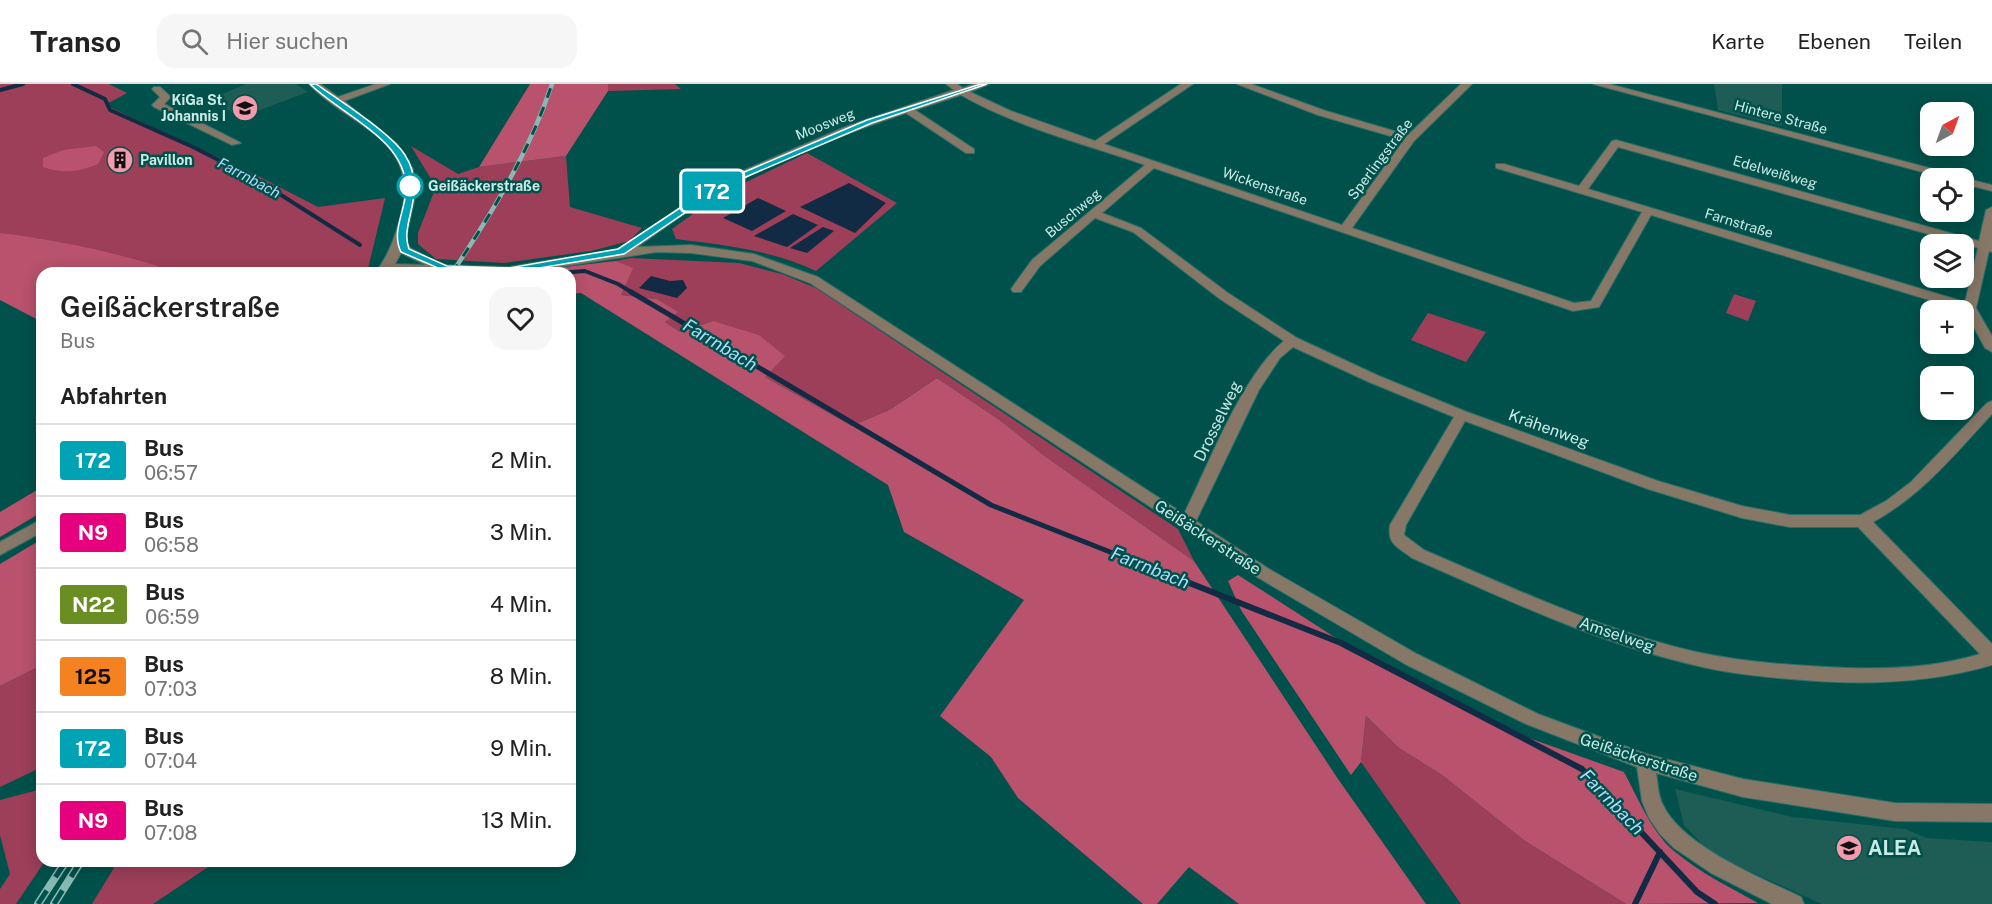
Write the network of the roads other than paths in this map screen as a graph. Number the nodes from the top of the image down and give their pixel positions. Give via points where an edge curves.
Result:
1 (314, 84) edge
2 (385, 84) edge
3 (984, 84) edge
4 (1188, 84) edge
5 (1242, 84) edge
6 (1467, 84) edge
7 (1598, 84) edge
8 (956, 88) edge
9 (157, 89) dead end
10 (335, 101) junction
11 (907, 109) junction
12 (1410, 139) junction
13 (236, 143) dead end
14 (1097, 144) junction
15 (970, 151) dead end
16 (1153, 163) junction
17 (1500, 166) dead end
18 (1920, 169) edge
19 (1974, 184) edge
20 (1992, 188) edge
21 (1581, 191) junction
22 (1992, 210) edge
23 (1648, 212) junction
24 (1095, 214) junction
25 (663, 224) junction
26 (1345, 229) junction
27 (400, 238) junction
28 (1988, 247) edge
29 (657, 248) junction
30 (621, 252) junction
31 (386, 267) edge
32 (441, 267) edge
33 (533, 267) edge
34 (1017, 289) dead end
35 (1943, 300) edge
36 (1972, 300) edge
37 (1974, 315) edge
38 (1292, 341) junction
39 (1992, 348) edge
40 (1992, 406) edge
41 (1462, 415) junction
42 (1862, 521) junction
43 (1187, 524) junction
44 (36, 528) edge
45 (0, 549) edge
46 (1992, 657) edge
47 (1645, 762) junction
48 (1992, 813) edge
49 (1794, 904) edge

1 - 10 street
2 - 10 street
3 - 8 street, Moosweg
4 - 14 street
5 - 12 street
6 - 12 street, Sperlingstraße
7 - 18 street, Hintere Straße
8 - 11 street, Moosweg
8 - 14 street, Wickenstraße via 1002,111
9 - 13 street via 166,97 157,105
10 - 27 street via 386,140 408,169 409,208
11 - 15 street
11 - 25 street, Moosweg via 745,175
12 - 26 street, Sperlingstraße
14 - 16 street, Wickenstraße
16 - 24 street, Buschweg
16 - 26 street, Wickenstraße
17 - 21 street, Farnstraße
19 - 20 street
21 - 23 street, Farnstraße
21 - 28 street, Edelweißweg via 1616,143
22 - 28 street
23 - 26 street, Wickenstraße via 1595,304 1573,307
23 - 35 street, Farnstraße
24 - 34 street, Buschweg via 1036,263
24 - 38 street, Krähenweg via 1137,230 1224,296
25 - 29 street
25 - 30 street, Moosweg
27 - 31 street
27 - 32 street, Geißäckerstraße via 405,250
28 - 36 street
29 - 30 street, Geißäckerstraße
29 - 43 street, Geißäckerstraße via 754,258 814,280
30 - 33 street, Geißäckerstraße
37 - 39 street
38 - 41 street, Krähenweg
38 - 43 street, Drosselweg via 1275,355 1251,389
40 - 42 street, Krähenweg via 1916,486
41 - 42 street, Krähenweg via 1653,485 1742,512 1790,521
41 - 46 street, Amselweg via 1398,525 1396,537 1418,554 1592,627 1675,654 1763,670 1877,676 1961,668
42 - 46 street, Amselweg
43 - 47 street, Geißäckerstraße via 1263,573 1421,664 1532,720
44 - 45 street
47 - 48 street, Geißäckerstraße via 1743,788 1820,801 1895,812
47 - 49 street via 1656,811 1682,843

